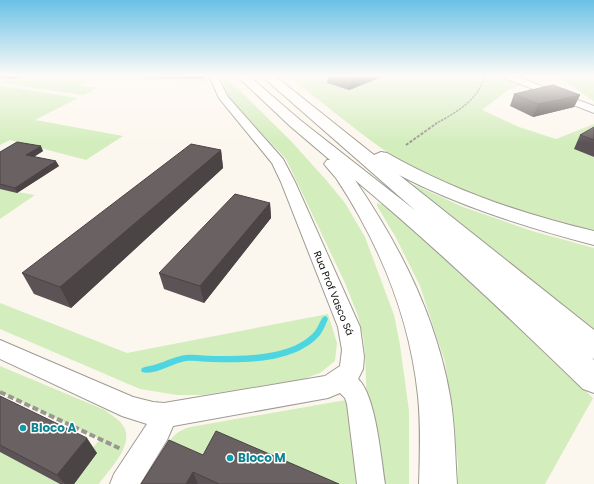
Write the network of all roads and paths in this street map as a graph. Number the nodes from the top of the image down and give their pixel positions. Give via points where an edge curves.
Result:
1 (224, 99) edge
2 (276, 99) edge
3 (288, 99) edge
4 (470, 99) edge
5 (565, 99) edge
6 (594, 110) edge
7 (305, 118) junction
8 (406, 145) dead end
9 (594, 238) edge
10 (563, 334) junction
11 (594, 347) edge
12 (0, 349) edge
13 (594, 379) edge
14 (342, 380) junction
15 (0, 392) edge
16 (164, 415) junction
17 (123, 450) dead end
18 (124, 484) edge
19 (371, 484) edge
20 (438, 484) edge

1 - 14 street, Rua Prof Vasco Sá via 278,162 342,309 353,344 350,372
2 - 7 highway
3 - 7 highway
4 - 8 path via 455,113
5 - 6 street
7 - 9 highway via 442,188 487,206
7 - 10 highway via 412,218
7 - 20 highway via 375,223 400,272 422,340 432,384
10 - 11 highway
10 - 13 highway
12 - 16 street via 131,408
14 - 16 street via 328,387
14 - 19 street via 355,392 359,404
15 - 17 path
16 - 18 street via 158,431

